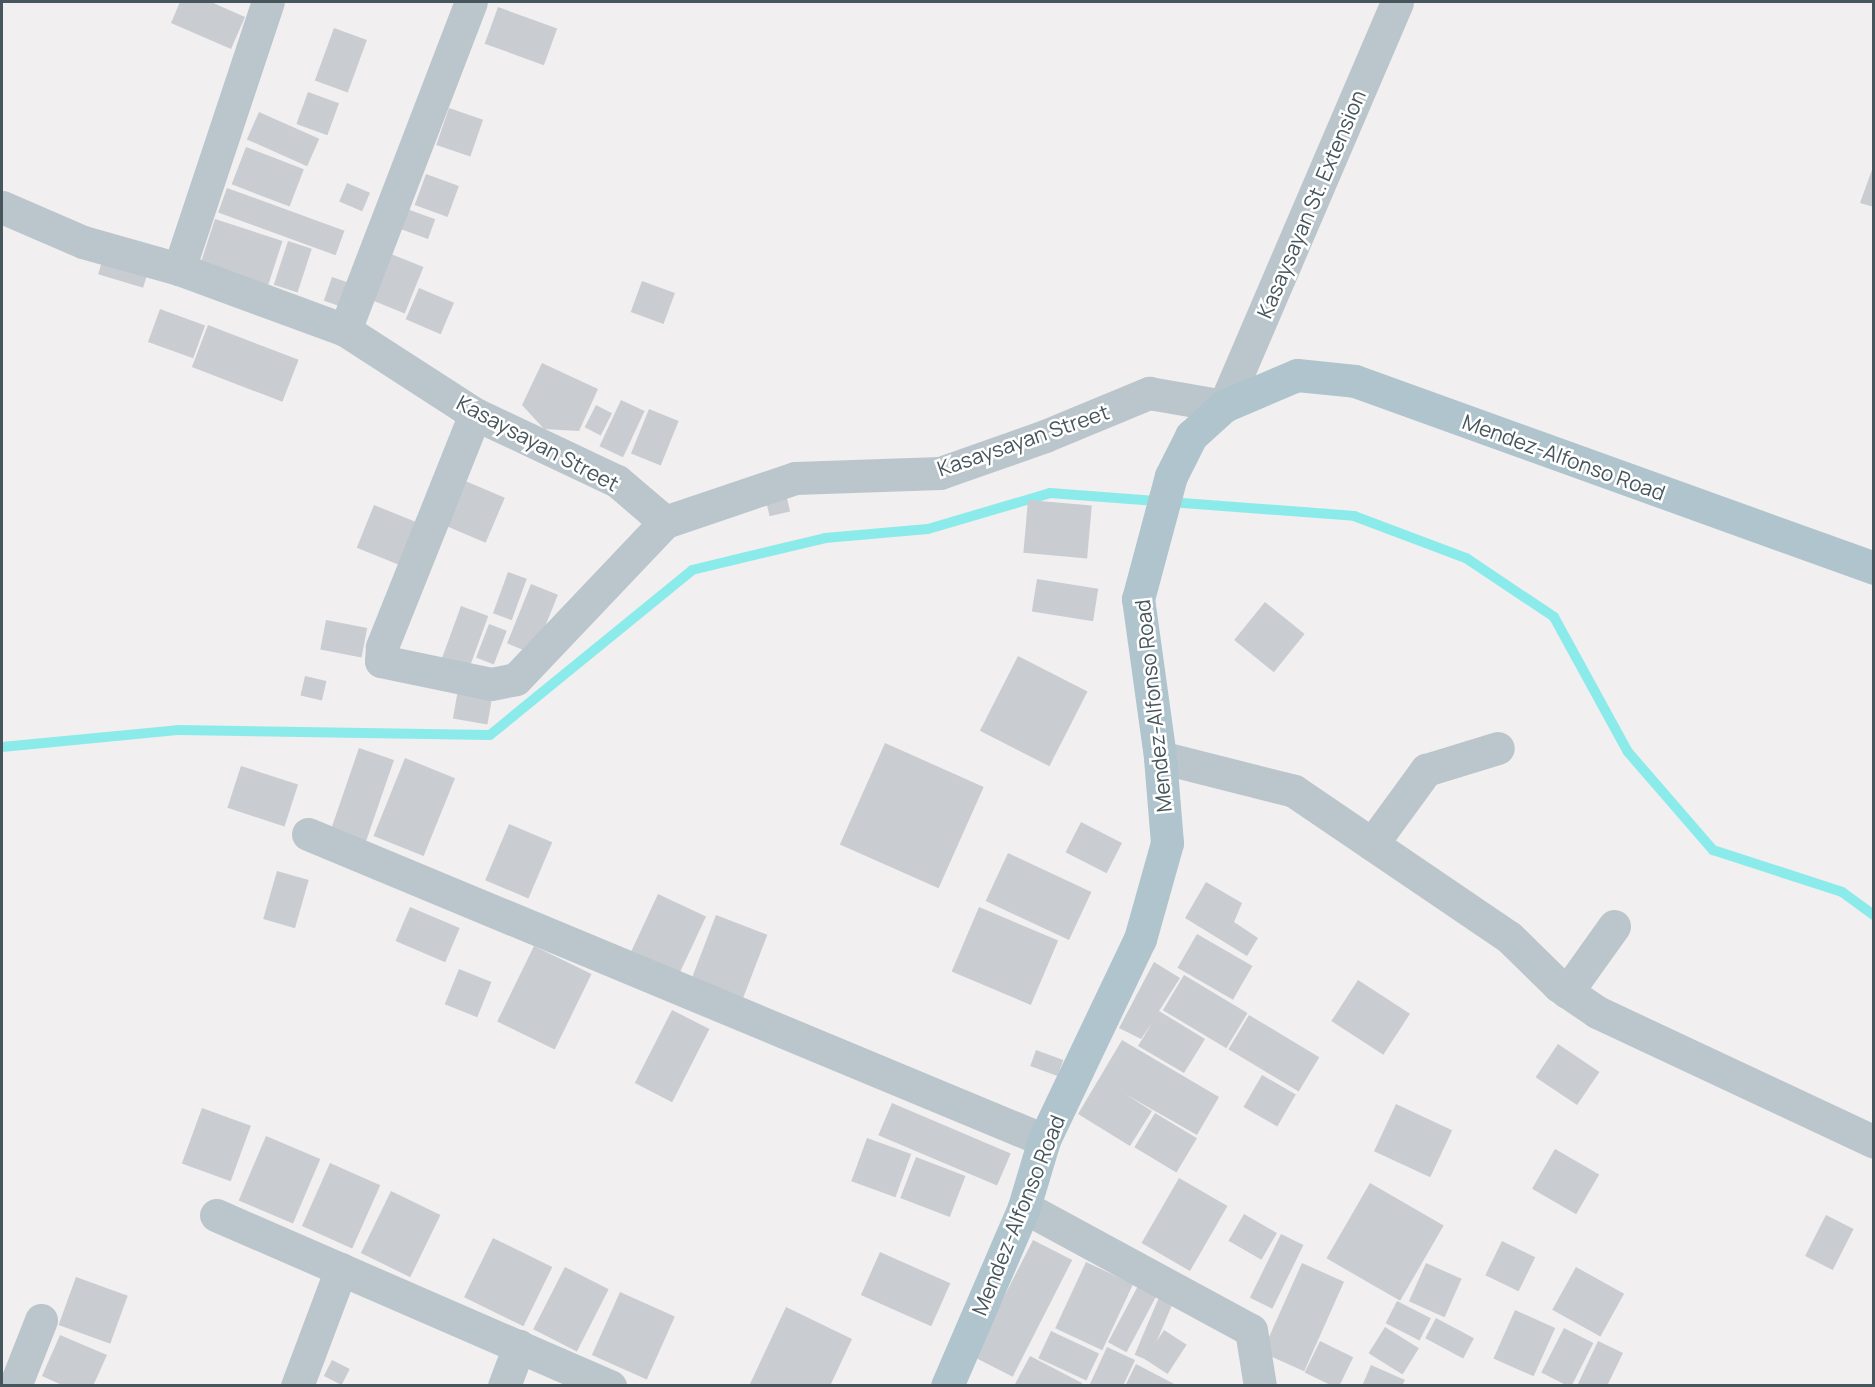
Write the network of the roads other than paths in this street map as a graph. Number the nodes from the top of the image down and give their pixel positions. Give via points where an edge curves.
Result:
1 (268, 2) edge
2 (471, 2) edge
3 (1397, 2) edge
4 (2, 207) edge
5 (179, 269) junction
6 (345, 330) junction
7 (1224, 406) junction
8 (475, 414) junction
9 (665, 522) junction
10 (1874, 568) edge
11 (1498, 748) dead end
12 (1160, 757) junction
13 (308, 834) dead end
14 (1372, 844) junction
15 (1614, 926) dead end
16 (1567, 992) junction
17 (1044, 1140) junction
18 (1874, 1142) edge
19 (1024, 1207) junction
20 (216, 1215) dead end
21 (341, 1269) junction
22 (41, 1320) dead end
23 (519, 1346) junction
24 (12, 1374) edge
25 (297, 1386) edge
26 (504, 1386) edge
27 (610, 1386) edge
28 (947, 1386) edge
29 (1260, 1386) edge

1 - 5 street
2 - 6 street
3 - 7 street, Kasaysayan St. Extension
4 - 5 street, Kasaysayan Street via 83,242
5 - 6 street, Kasaysayan Street
6 - 8 street, Kasaysayan Street
7 - 9 street, Kasaysayan Street via 1149,393 1045,436 940,472 795,478
7 - 10 main road, Mendez-Alfonso Road via 1297,375 1355,381
7 - 12 main road, Mendez-Alfonso Road via 1191,436 1172,476 1138,599
8 - 9 street, Kasaysayan Street via 616,481
8 - 9 street via 382,646 381,661 491,684 516,679
11 - 14 street via 1426,770
12 - 14 street via 1294,791
12 - 17 main road, Mendez-Alfonso Road via 1167,843 1140,939
13 - 17 street
14 - 16 street via 1509,937
15 - 16 street
16 - 18 street via 1597,1012
17 - 19 main road, Mendez-Alfonso Road
19 - 28 main road, Mendez-Alfonso Road
19 - 29 street via 1251,1330
20 - 21 street
21 - 23 street
21 - 25 street
22 - 24 street
23 - 26 street
23 - 27 street

